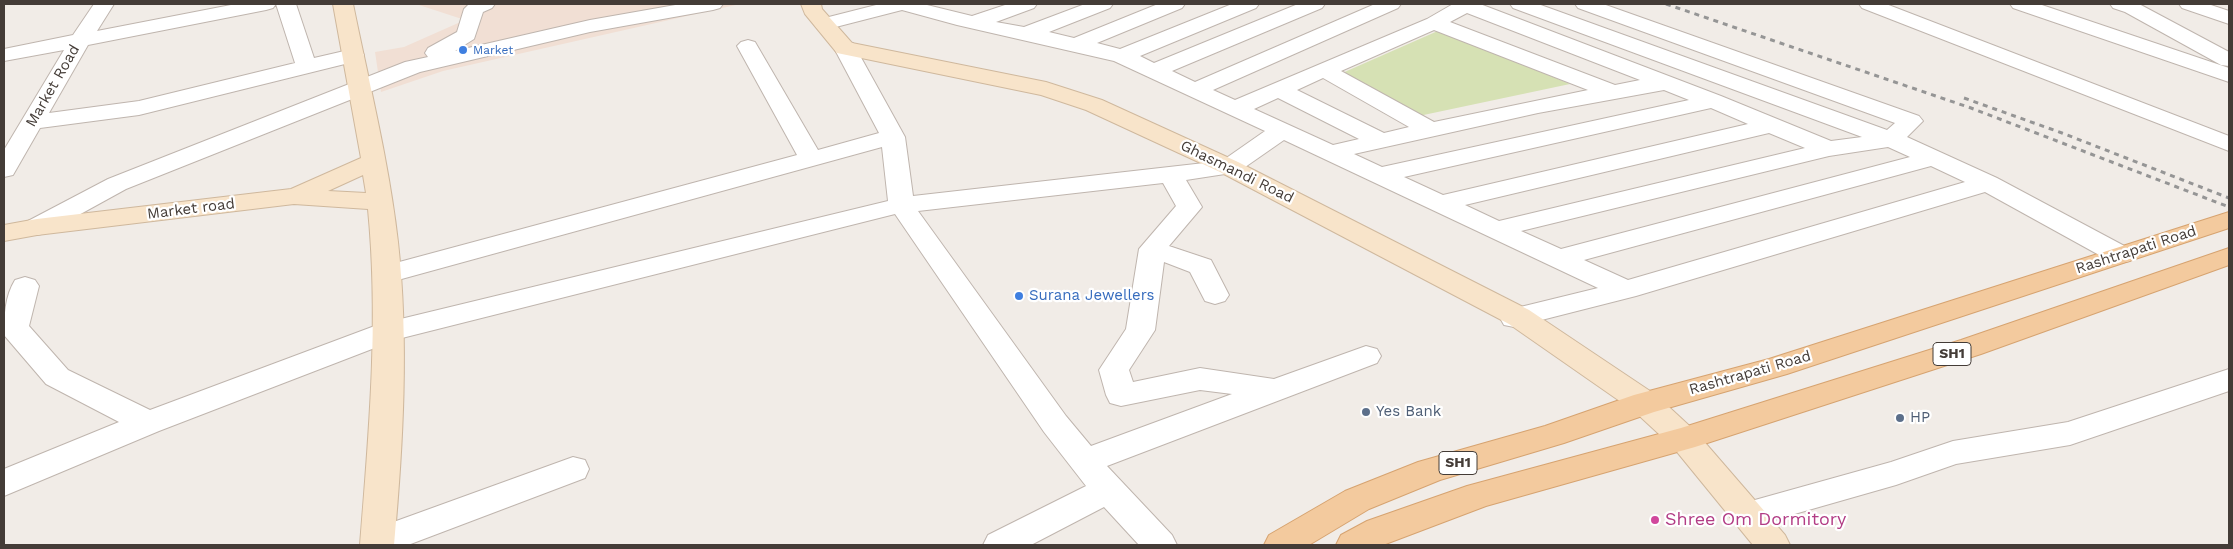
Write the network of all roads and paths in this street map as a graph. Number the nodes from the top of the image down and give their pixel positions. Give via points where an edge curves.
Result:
1 (104, 4) edge
2 (266, 4) edge
3 (286, 4) edge
4 (343, 4) edge
5 (485, 4) edge
6 (713, 4) edge
7 (844, 4) edge
8 (903, 4) edge
9 (957, 4) edge
10 (1027, 4) edge
11 (1103, 4) edge
12 (1175, 4) edge
13 (1249, 4) edge
14 (1315, 4) edge
15 (1392, 4) edge
16 (1466, 4) edge
17 (1520, 4) edge
18 (1585, 4) edge
19 (1869, 4) edge
20 (2020, 4) edge
21 (2120, 4) edge
22 (2189, 4) edge
23 (815, 13) edge
24 (929, 13) junction
25 (2229, 18) edge
26 (972, 23) junction
27 (1434, 24) junction
28 (1028, 33) junction
29 (80, 40) junction
30 (1079, 43) junction
31 (748, 46) dead end
32 (845, 48) junction
33 (4, 55) edge
34 (352, 55) junction
35 (1122, 56) junction
36 (2229, 60) edge
37 (306, 65) junction
38 (413, 66) junction
39 (1155, 70) junction
40 (1326, 71) junction
41 (2229, 75) edge
42 (1664, 83) junction
43 (358, 87) junction
44 (1198, 89) junction
45 (1279, 90) junction
46 (1612, 91) junction
47 (1713, 101) junction
48 (1236, 108) junction
49 (33, 122) junction
50 (1772, 125) junction
51 (1430, 129) junction
52 (1283, 130) junction
53 (893, 137) junction
54 (1891, 138) junction
55 (1381, 140) junction
56 (2229, 144) edge
57 (1829, 150) junction
58 (1330, 153) junction
59 (1934, 158) junction
60 (811, 159) junction
61 (372, 162) junction
62 (1229, 166) junction
63 (4, 170) edge
64 (1171, 175) junction
65 (1380, 175) junction
66 (1988, 183) junction
67 (294, 196) junction
68 (379, 202) junction
69 (1439, 204) junction
70 (901, 205) junction
71 (2229, 220) edge
72 (37, 227) junction
73 (1493, 230) junction
74 (4, 233) edge
75 (1152, 249) junction
76 (2120, 255) junction
77 (1557, 259) junction
78 (2225, 261) edge
79 (387, 274) junction
80 (25, 286) dead end
81 (1626, 290) junction
82 (1215, 295) dead end
83 (1516, 318) junction
84 (390, 331) junction
85 (1366, 356) dead end
86 (2229, 380) edge
87 (1273, 390) junction
88 (1646, 402) junction
89 (148, 422) junction
90 (1684, 438) junction
91 (1085, 461) junction
92 (574, 469) dead end
93 (4, 483) edge
94 (1108, 490) junction
95 (1748, 514) junction
96 (377, 544) edge
97 (1000, 545) edge
98 (1160, 545) edge
99 (1281, 545) edge
100 (1353, 545) edge
101 (1773, 545) edge

1 - 29 street, Market Road
2 - 29 street
3 - 37 street
4 - 34 street
5 - 38 street via 474,9 467,35
6 - 38 street via 590,26
7 - 23 street
8 - 23 street
8 - 24 street
9 - 24 street
10 - 26 street
11 - 28 street
12 - 30 street
13 - 35 street
14 - 39 street
15 - 44 street
16 - 27 street
16 - 42 street
17 - 54 street
18 - 54 street via 1911,121
19 - 56 street
20 - 41 street
21 - 36 street
22 - 25 street
23 - 32 street
24 - 26 street
26 - 28 street
27 - 40 street
27 - 46 street
28 - 30 street
29 - 33 street
29 - 49 street, Market Road
30 - 35 street
31 - 60 street
32 - 53 street
32 - 62 street, Ghasmandi Road via 1062,94 1094,105
34 - 37 street
34 - 43 street
35 - 39 street
37 - 49 street via 139,108
38 - 43 street
39 - 44 street
40 - 45 street
40 - 51 street
42 - 46 street
42 - 47 street
43 - 61 street
43 - 72 street via 117,184
44 - 48 street
45 - 48 street
45 - 55 street
46 - 51 street
47 - 50 street
47 - 65 street
48 - 52 street
49 - 63 street, Market Road
50 - 57 street
50 - 69 street
51 - 55 street
52 - 58 street
52 - 62 street
53 - 60 street
53 - 70 street
54 - 57 street
54 - 59 street
55 - 58 street
57 - 73 street
58 - 65 street
59 - 66 street
59 - 77 street
60 - 79 street
61 - 67 street
61 - 68 street
62 - 64 street
62 - 83 street, Ghasmandi Road
64 - 70 street
64 - 75 street via 1189,207
65 - 69 street
66 - 76 street
66 - 81 street
67 - 68 street, Market road
67 - 72 street, Market road
68 - 79 street
69 - 73 street
70 - 84 street
70 - 91 street via 1055,424
71 - 76 main road, Rashtrapati Road / SH1
72 - 74 street, Market road
73 - 77 street
75 - 82 street via 1201,266
75 - 87 street via 1140,330 1114,370 1121,395 1200,379
76 - 88 main road, Rashtrapati Road / SH1 via 1776,367
77 - 81 street
78 - 90 main road, SH1 via 1971,347
79 - 84 street
80 - 89 street via 14,328 57,377
81 - 83 street
83 - 88 street, Ghasmandi Road
84 - 89 street
84 - 96 street
85 - 87 street
86 - 95 street via 2070,433 1953,453 1896,473
87 - 91 street
88 - 90 street, Ghasmandi Road
88 - 99 main road, Rashtrapati Road / SH1 via 1553,435 1430,471 1357,500
89 - 93 street
90 - 95 street, Ghasmandi Road
90 - 100 main road, SH1 via 1479,495 1379,531
91 - 94 street
92 - 96 street
94 - 97 street
94 - 98 street
95 - 101 street, Ghasmandi Road

